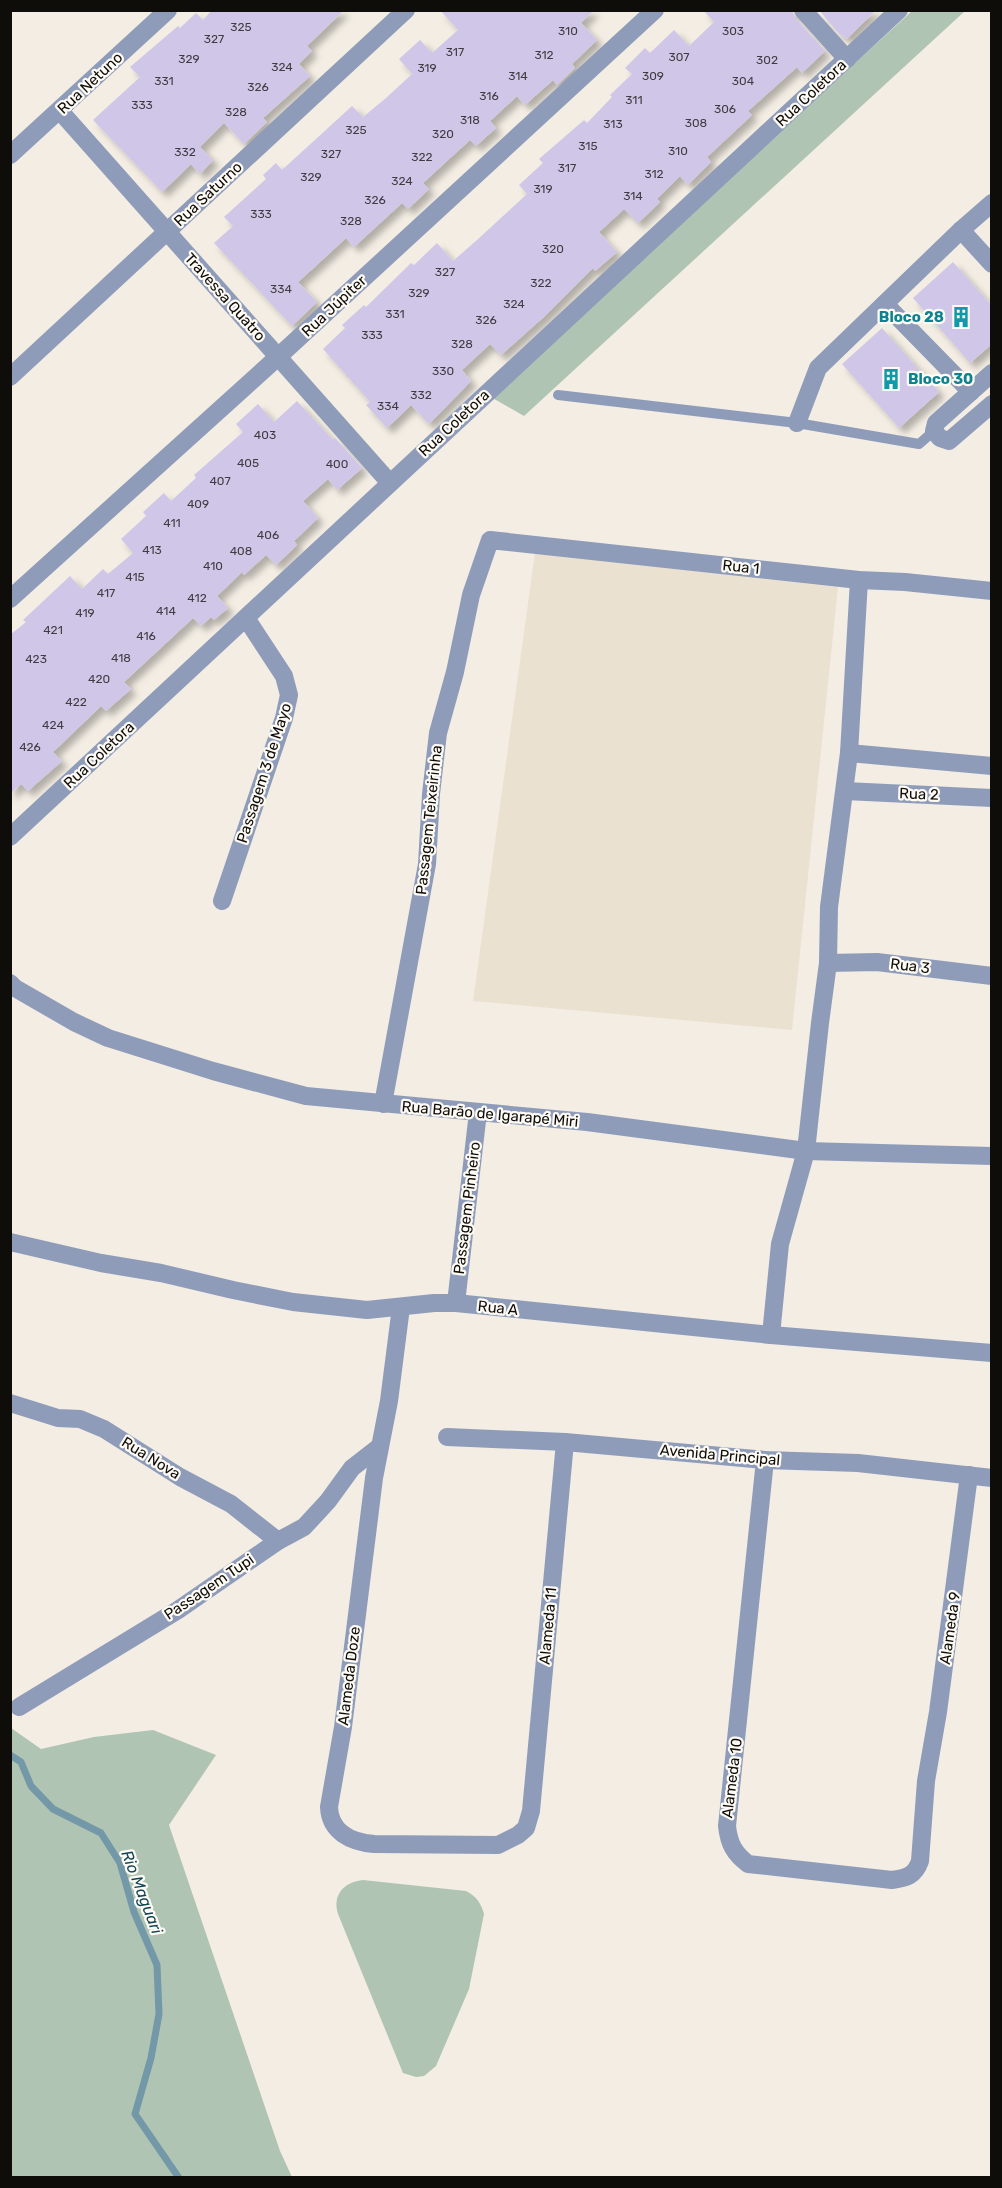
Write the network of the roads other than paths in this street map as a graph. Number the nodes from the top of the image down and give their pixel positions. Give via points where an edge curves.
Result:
1 (168, 10) edge
2 (406, 10) edge
3 (655, 10) edge
4 (803, 10) edge
5 (899, 10) edge
6 (847, 59) junction
7 (60, 111) junction
8 (10, 154) edge
9 (992, 204) edge
10 (961, 230) junction
11 (167, 232) junction
12 (992, 264) edge
13 (885, 304) junction
14 (279, 356) junction
15 (992, 373) edge
16 (10, 377) edge
17 (971, 392) junction
18 (558, 395) dead end
19 (992, 404) edge
20 (797, 423) junction
21 (934, 431) junction
22 (390, 483) junction
23 (490, 540) joint
24 (858, 580) junction
25 (992, 591) edge
26 (10, 599) edge
27 (246, 618) junction
28 (849, 753) junction
29 (992, 766) edge
30 (846, 791) junction
31 (992, 798) edge
32 (10, 837) edge
33 (222, 901) dead end
34 (828, 963) junction
35 (992, 976) edge
36 (10, 983) edge
37 (383, 1104) junction
38 (478, 1112) junction
39 (807, 1151) junction
40 (992, 1156) edge
41 (10, 1242) edge
42 (456, 1303) junction
43 (402, 1307) junction
44 (771, 1335) junction
45 (992, 1353) edge
46 (10, 1403) edge
47 (447, 1437) dead end
48 (565, 1442) junction
49 (379, 1447) junction
50 (765, 1460) junction
51 (969, 1474) junction
52 (992, 1478) edge
53 (278, 1540) junction
54 (20, 1707) dead end
55 (926, 1781) joint
56 (531, 1810) joint

1 - 7 street, Rua Netuno
2 - 11 street, Rua Saturno
3 - 14 street, Rua Júpiter
4 - 6 street
5 - 6 street, Rua Coletora
6 - 22 street, Rua Coletora
7 - 8 street, Rua Netuno
7 - 11 street, Travessa Quatro
9 - 10 street
10 - 12 street
10 - 13 street
11 - 14 street, Travessa Quatro
11 - 16 street, Rua Saturno
13 - 17 street
13 - 20 street via 818,368
14 - 22 street, Travessa Quatro
14 - 26 street, Rua Júpiter
15 - 17 street
17 - 21 street via 936,423
18 - 20 lane
19 - 21 street via 949,441
20 - 21 lane via 919,444
22 - 27 street, Rua Coletora
23 - 24 street, Rua 1
23 - 37 street, Passagem Teixeirinha via 471,595 438,733 427,864
24 - 25 street, Rua 1
24 - 28 street
27 - 32 street, Rua Coletora
27 - 33 street, Passagem 3 de Mayo via 284,676 289,695
28 - 29 street
28 - 30 street
30 - 31 street, Rua 2
30 - 34 street via 829,907
34 - 35 street, Rua 3 via 877,962
34 - 39 street
36 - 37 street, Rua Barão de Igarapé Miri via 108,1038 306,1096
37 - 38 street, Rua Barão de Igarapé Miri
38 - 39 street, Rua Barão de Igarapé Miri
38 - 42 street, Passagem Pinheiro
39 - 40 street, Rua Barão de Igarapé Miri
39 - 44 street via 780,1244
41 - 43 street, Rua A via 293,1302 367,1310
42 - 43 street, Rua A
42 - 44 street, Rua A
43 - 49 street, Alameda Doze
44 - 45 street, Rua A
46 - 53 street, Rua Nova via 58,1418 80,1419 104,1429 231,1504
47 - 48 street, Avenida Principal
48 - 50 street, Avenida Principal
48 - 56 street, Alameda 11
49 - 53 street, Passagem Tupi via 352,1468 304,1527
49 - 56 street, Alameda Doze via 329,1818 348,1839 361,1843 498,1845 519,1836 526,1828
50 - 51 street, Avenida Principal via 858,1463
50 - 55 street, Alameda 10 via 727,1826 732,1848 748,1864 892,1880 910,1877 920,1862
51 - 52 street, Avenida Principal
51 - 55 street, Alameda 9
53 - 54 street, Passagem Tupi via 178,1610

